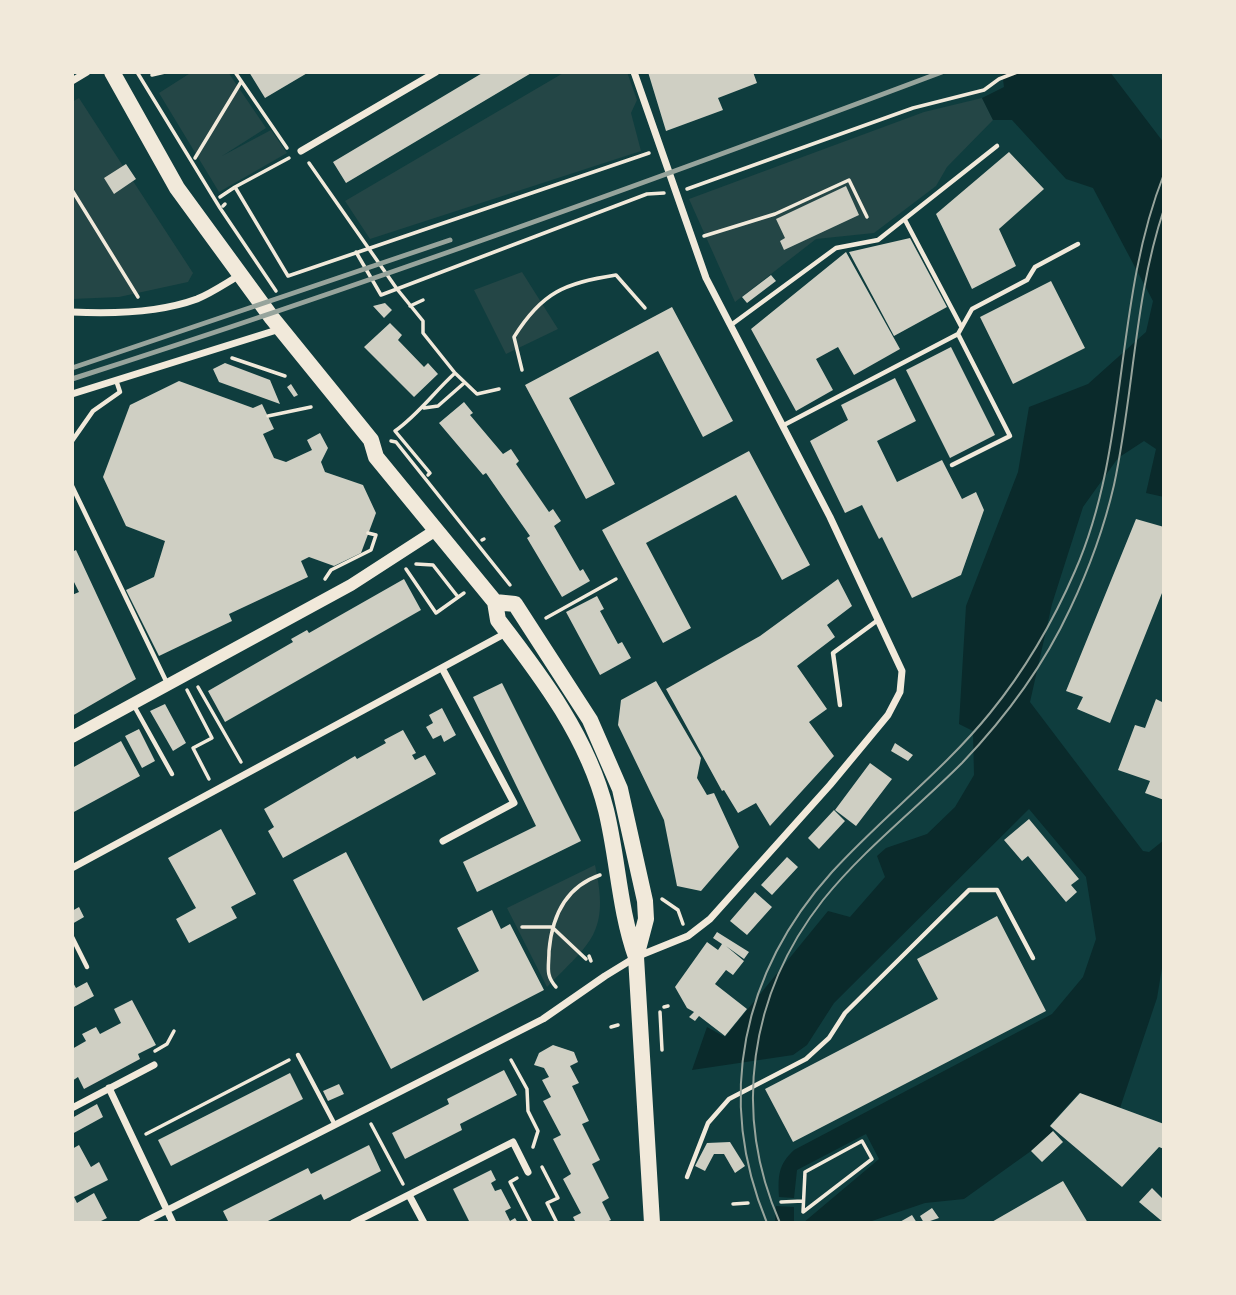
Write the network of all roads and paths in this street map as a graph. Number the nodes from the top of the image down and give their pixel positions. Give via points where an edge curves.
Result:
1 (87, 72) edge
2 (112, 72) edge
3 (137, 72) edge
4 (165, 72) edge
5 (235, 72) edge
6 (436, 72) edge
7 (634, 72) edge
8 (1017, 72) edge
9 (152, 75) dead end
10 (147, 77) dead end
11 (142, 80) junction
12 (72, 81) edge
13 (242, 81) junction
14 (997, 146) dead end
15 (661, 149) junction
16 (301, 151) joint
17 (195, 158) dead end
18 (235, 187) junction
19 (72, 190) edge
20 (684, 191) dead end
21 (658, 192) dead end
22 (220, 197) dead end
23 (867, 217) dead end
24 (905, 220) junction
25 (691, 241) junction
26 (1078, 244) dead end
27 (369, 247) junction
28 (356, 252) junction
29 (240, 275) junction
30 (276, 289) dead end
31 (397, 289) junction
32 (138, 297) dead end
33 (423, 300) dead end
34 (410, 306) junction
35 (645, 308) dead end
36 (72, 312) edge
37 (730, 325) junction
38 (962, 327) junction
39 (281, 329) junction
40 (958, 334) junction
41 (214, 351) junction
42 (523, 370) dead end
43 (455, 373) junction
44 (285, 376) dead end
45 (116, 380) junction
46 (463, 383) junction
47 (499, 389) dead end
48 (72, 394) edge
49 (311, 407) dead end
50 (424, 408) junction
51 (268, 416) dead end
52 (784, 425) junction
53 (72, 441) edge
54 (396, 442) dead end
55 (952, 465) dead end
56 (428, 475) dead end
57 (72, 486) edge
58 (436, 530) junction
59 (368, 533) dead end
60 (616, 579) dead end
61 (324, 581) dead end
62 (458, 597) joint
63 (495, 602) junction
64 (515, 604) junction
65 (546, 618) dead end
66 (878, 619) junction
67 (507, 632) junction
68 (442, 668) junction
69 (180, 677) junction
70 (167, 684) junction
71 (199, 689) dead end
72 (133, 704) junction
73 (840, 705) dead end
74 (72, 737) edge
75 (247, 773) junction
76 (172, 774) dead end
77 (215, 790) junction
78 (443, 841) dead end
79 (72, 868) edge
80 (601, 875) dead end
81 (660, 897) dead end
82 (681, 918) dead end
83 (522, 927) dead end
84 (552, 927) junction
85 (72, 937) edge
86 (636, 957) junction
87 (1033, 958) dead end
88 (588, 959) dead end
89 (88, 967) dead end
90 (556, 987) dead end
91 (618, 1025) dead end
92 (611, 1027) dead end
93 (174, 1031) dead end
94 (298, 1055) joint
95 (511, 1060) dead end
96 (154, 1065) joint
97 (109, 1088) junction
98 (72, 1108) edge
99 (371, 1124) dead end
100 (335, 1125) junction
101 (135, 1140) junction
102 (536, 1156) dead end
103 (528, 1172) junction
104 (687, 1177) dead end
105 (409, 1195) junction
106 (800, 1201) junction
107 (781, 1202) dead end
108 (748, 1203) dead end
109 (733, 1204) dead end
110 (169, 1209) junction
111 (142, 1223) edge
112 (173, 1223) edge
113 (353, 1223) edge
114 (424, 1223) edge
115 (531, 1223) edge
116 (557, 1223) edge
117 (652, 1223) edge

1 - 12 street
2 - 29 main road via 177,188
3 - 11 path
4 - 9 path
5 - 13 path
6 - 16 street
7 - 15 street
8 - 20 path via 984,90 914,108
10 - 11 path
11 - 30 path via 235,233
13 - 17 path
13 - 18 path via 292,156
14 - 24 lane
15 - 25 street
15 - 27 path
16 - 27 path
18 - 22 path
18 - 28 path via 288,276
19 - 32 path
21 - 31 path
23 - 25 path via 849,180 775,214
24 - 37 lane via 878,240 836,248
24 - 38 lane
25 - 37 street
26 - 38 lane via 1035,267 1027,280 972,309
27 - 28 path
27 - 31 path
28 - 31 path via 380,295
29 - 36 street via 186,302 146,310
29 - 39 main road
31 - 34 path
33 - 34 path
34 - 43 path via 423,320 423,332
35 - 42 path via 616,275 561,287 526,317 514,337
37 - 52 street
38 - 40 lane
39 - 41 street
39 - 58 main road via 345,405 371,439 376,457
40 - 52 lane
40 - 55 lane via 1010,436
41 - 44 path
41 - 45 street
43 - 46 path
43 - 50 path via 429,397
45 - 48 street
45 - 53 lane via 120,393 93,411
46 - 47 path via 477,394
46 - 50 path via 438,406
49 - 51 path
50 - 56 path via 395,430
52 - 66 street
54 - 64 path via 509,581
57 - 70 lane
58 - 63 main road
58 - 69 street via 351,585
59 - 61 path via 376,535 371,550 331,570
60 - 65 path
62 - 62 path via 437,566 426,562 403,566 436,613
63 - 64 main road
63 - 67 main road via 498,620
64 - 86 main road via 590,720 620,789 645,901 646,919
66 - 73 lane via 833,653
66 - 86 street via 902,671 900,692 888,715 710,919 688,936
67 - 68 street
67 - 86 main road via 560,706 597,778
68 - 75 street
68 - 78 street via 514,803
69 - 70 street
69 - 77 path via 212,738 192,748
70 - 72 street
71 - 75 path
72 - 74 street
72 - 76 lane
75 - 77 street
77 - 79 street
80 - 84 path via 569,893
81 - 82 path via 678,910
83 - 84 path
84 - 88 path
84 - 90 path via 547,976
85 - 89 lane
86 - 100 street via 543,1020
86 - 117 main road
87 - 104 lane via 997,890 969,890 845,1013 806,1059 729,1099 708,1123
91 - 92 path
93 - 96 path via 167,1044 149,1054
94 - 100 lane
94 - 101 path
95 - 102 path via 527,1089 528,1111 538,1131 532,1146
96 - 97 street
97 - 98 street
97 - 101 street
99 - 105 path
100 - 110 street
101 - 110 street
103 - 105 street via 513,1142
103 - 115 path via 510,1182
103 - 116 path via 541,1165 558,1198 547,1203
105 - 113 street
105 - 114 street
106 - 106 path via 805,1172 863,1141 872,1159 803,1212
106 - 107 path
108 - 109 path
110 - 111 street
110 - 112 street

